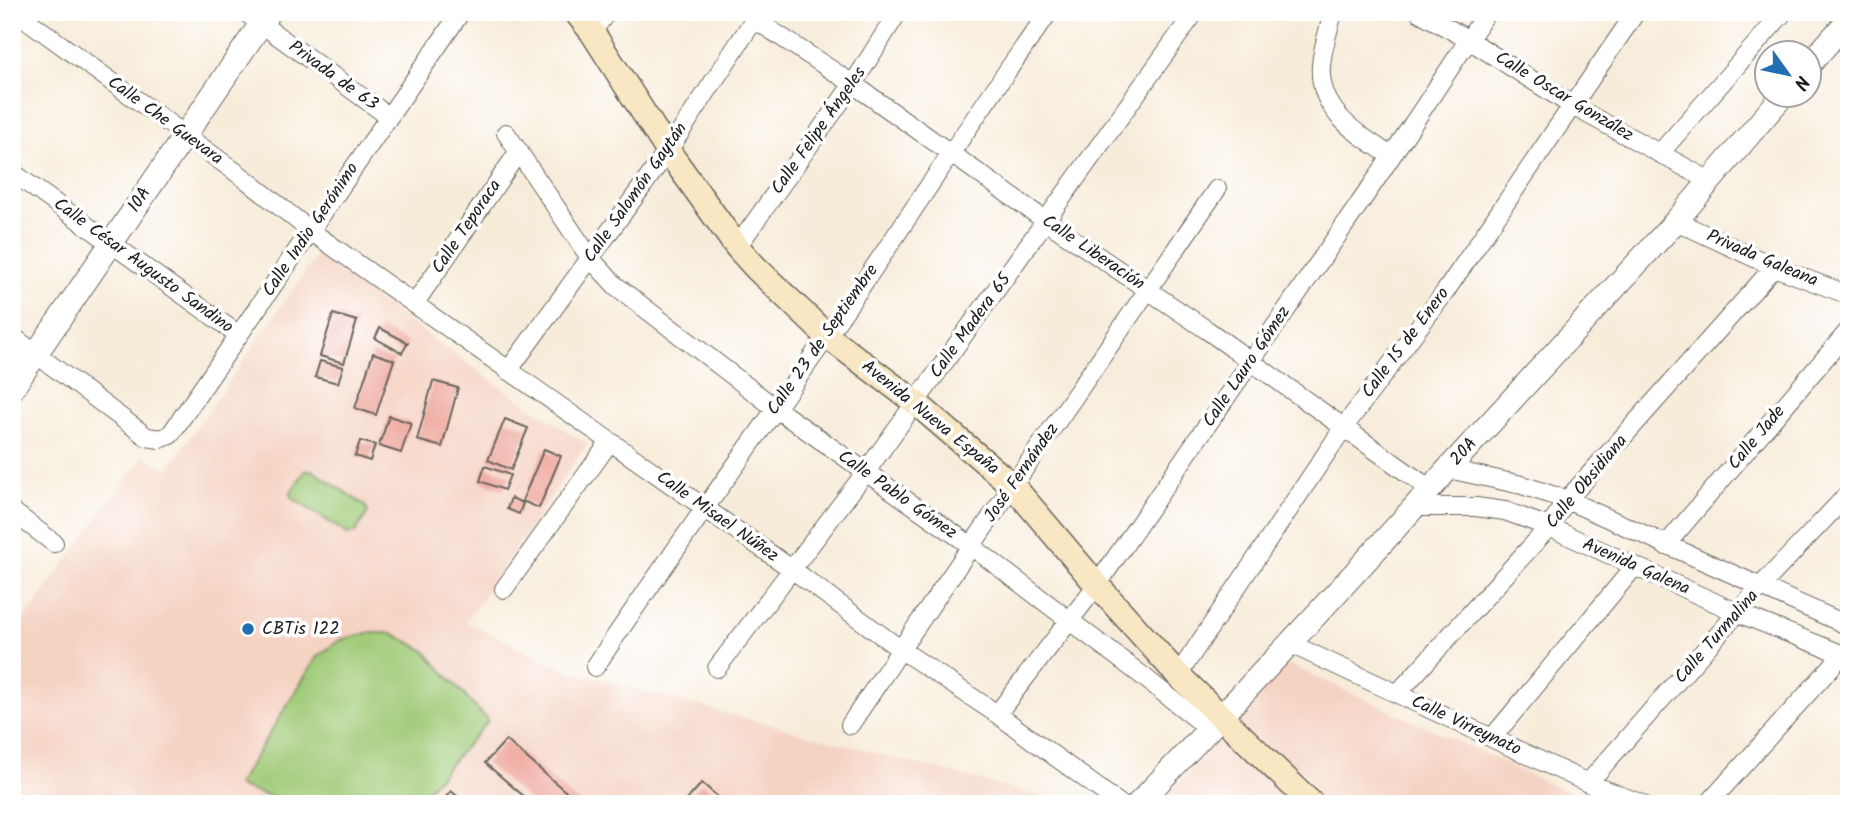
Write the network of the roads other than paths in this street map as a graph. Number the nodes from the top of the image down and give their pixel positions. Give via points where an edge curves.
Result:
1 (16, 12) edge
2 (461, 12) edge
3 (576, 12) edge
4 (607, 12) edge
5 (898, 12) edge
6 (1049, 12) edge
7 (1195, 12) edge
8 (1333, 12) edge
9 (1419, 12) edge
10 (1487, 12) edge
11 (1636, 12) edge
12 (1784, 12) edge
13 (756, 15) edge
14 (258, 16) edge
15 (1849, 19) edge
16 (592, 32) junction
17 (1469, 40) junction
18 (1822, 50) edge
19 (853, 84) junction
20 (1572, 105) junction
21 (1772, 108) edge
22 (388, 116) junction
23 (506, 133) dead end
24 (183, 135) junction
25 (519, 151) junction
26 (668, 151) junction
27 (951, 153) junction
28 (1660, 153) junction
29 (1391, 156) junction
30 (12, 172) edge
31 (1710, 181) junction
32 (1217, 189) dead end
33 (1046, 221) junction
34 (1676, 221) junction
35 (312, 232) junction
36 (110, 244) junction
37 (737, 247) junction
38 (590, 258) junction
39 (1774, 267) junction
40 (1148, 290) junction
41 (1849, 295) edge
42 (415, 303) junction
43 (1849, 330) edge
44 (239, 335) junction
45 (12, 336) edge
46 (827, 336) junction
47 (35, 353) junction
48 (1251, 362) junction
49 (508, 371) junction
50 (12, 389) edge
51 (916, 402) junction
52 (775, 408) junction
53 (1344, 427) junction
54 (609, 443) junction
55 (1448, 469) junction
56 (865, 473) junction
57 (1014, 487) junction
58 (1430, 489) junction
59 (1849, 493) edge
60 (1567, 500) junction
61 (704, 507) junction
62 (1416, 507) junction
63 (12, 511) edge
64 (1549, 527) junction
65 (54, 543) dead end
66 (970, 545) junction
67 (1665, 546) junction
68 (1635, 566) junction
69 (793, 570) junction
70 (1097, 585) junction
71 (1760, 587) junction
72 (504, 589) dead end
73 (1738, 613) junction
74 (1068, 620) junction
75 (1849, 626) edge
76 (1291, 644) junction
77 (900, 649) junction
78 (1846, 655) edge
79 (595, 667) dead end
80 (717, 668) dead end
81 (1178, 675) junction
82 (1397, 694) junction
83 (997, 714) junction
84 (1214, 723) junction
85 (850, 725) dead end
86 (1492, 738) junction
87 (1588, 783) junction
88 (1120, 804) edge
89 (1138, 804) edge
90 (1312, 804) edge
91 (1642, 804) edge
92 (1708, 804) edge

1 - 24 street, Calle Che Guevara
2 - 22 street, Calle Indio Gerónimo
3 - 16 main road, Avenida Nueva España
4 - 16 street
5 - 19 street, Calle Felipe Ángeles
6 - 27 street, Calle 23 de Septiembre
7 - 33 street, Calle Madera 65
8 - 29 street via 1321,70 1331,107 1349,127
9 - 17 street, Calle Oscar González
10 - 17 street, Calle Lauro Gómez
11 - 20 street, Calle 15 de Enero
12 - 28 street
13 - 19 street, Calle Liberación
13 - 26 street, Calle Salomón Gaytán
14 - 22 street, Privada de 63
14 - 24 street, 10A
15 - 18 street
16 - 26 main road, Avenida Nueva España
17 - 20 street, Calle Oscar González
17 - 29 street, Calle Lauro Gómez
19 - 27 street, Calle Liberación
19 - 37 street, Calle Felipe Ángeles
20 - 28 street, Calle Oscar González
20 - 53 street, Calle 15 de Enero via 1445,292
21 - 31 street, 20A
22 - 35 street, Calle Indio Gerónimo
23 - 25 street
24 - 35 street, Calle Che Guevara
24 - 36 street, 10A
25 - 38 street
25 - 42 street, Calle Teporaca
26 - 37 main road, Avenida Nueva España
26 - 38 street, Calle Salomón Gaytán
27 - 33 street, Calle Liberación
27 - 46 street, Calle 23 de Septiembre
28 - 31 street, Calle Oscar González
29 - 48 street, Calle Lauro Gómez
30 - 36 street, Calle César Augusto Sandino
31 - 34 street, 20A
32 - 40 street, José Fernández
33 - 40 street, Calle Liberación
33 - 51 street, Calle Madera 65
34 - 39 street, Privada Galeana
34 - 55 street, 20A
35 - 42 street, Calle Misael Núñez
35 - 44 street, Calle Indio Gerónimo
36 - 44 street, Calle César Augusto Sandino
36 - 47 street, 10A
37 - 46 main road, Avenida Nueva España
38 - 49 street, Calle Salomón Gaytán
38 - 52 street, Calle Pablo Gómez via 616,285
39 - 41 street, Privada Galeana
39 - 60 street, Calle Obsidiana
40 - 48 street, Calle Liberación
40 - 57 street, José Fernández
42 - 49 street, Calle Misael Núñez
43 - 67 street, Calle Jade
44 - 47 street, Calle Indio Gerónimo via 175,430 156,440
45 - 47 street
46 - 51 main road, Avenida Nueva España
46 - 52 street, Calle 23 de Septiembre
47 - 50 street, 10A
48 - 53 street, Calle Liberación
48 - 70 street, Calle Lauro Gómez
49 - 54 street, Calle Misael Núñez
51 - 56 street, Calle Madera 65
51 - 57 main road, Avenida Nueva España
52 - 56 street, Calle Pablo Gómez
52 - 61 street, Calle 23 de Septiembre
53 - 58 street, Calle Liberación
53 - 81 street, Calle 15 de Enero
54 - 61 street, Calle Misael Núñez
54 - 72 street
55 - 58 street, 20A
55 - 60 street, Avenida Galena
56 - 66 street, Calle Pablo Gómez
56 - 69 street, Calle Madera 65
57 - 66 street, José Fernández
57 - 70 main road, Avenida Nueva España
58 - 62 street, 20A
59 - 71 street, Calle Turmalina
60 - 64 street, Calle Obsidiana
60 - 67 street, Avenida Galena
61 - 69 street, Calle Misael Núñez
61 - 79 street, Calle 23 de Septiembre
62 - 64 street, Avenida Galena via 1505,511
62 - 76 street, 20A
63 - 65 street
64 - 68 street, Avenida Galena
64 - 82 street, Calle Obsidiana
66 - 74 street, Calle Pablo Gómez
66 - 77 street, José Fernández
67 - 71 street, Avenida Galena
68 - 73 street, Avenida Galena
68 - 86 street
69 - 77 street, Calle Misael Núñez
69 - 80 street, Calle Madera 65
70 - 74 street, Calle Lauro Gómez
70 - 81 main road, Avenida Nueva España
71 - 73 street, Calle Turmalina
71 - 75 street, Avenida Galena
73 - 78 street, Avenida Galena
73 - 87 street, Calle Turmalina
74 - 83 street, Calle Lauro Gómez
74 - 84 street, Calle Pablo Gómez
76 - 82 street, Calle Virreynato
76 - 84 street, 20A
77 - 83 street, Calle Misael Núñez
77 - 85 street, José Fernández
78 - 92 street
81 - 84 main road, Avenida Nueva España
82 - 86 street, Calle Virreynato
83 - 88 street, Calle Misael Núñez
84 - 89 street, 20A
84 - 90 main road, Avenida Nueva España
86 - 87 street, Calle Virreynato
87 - 91 street, Calle Virreynato

